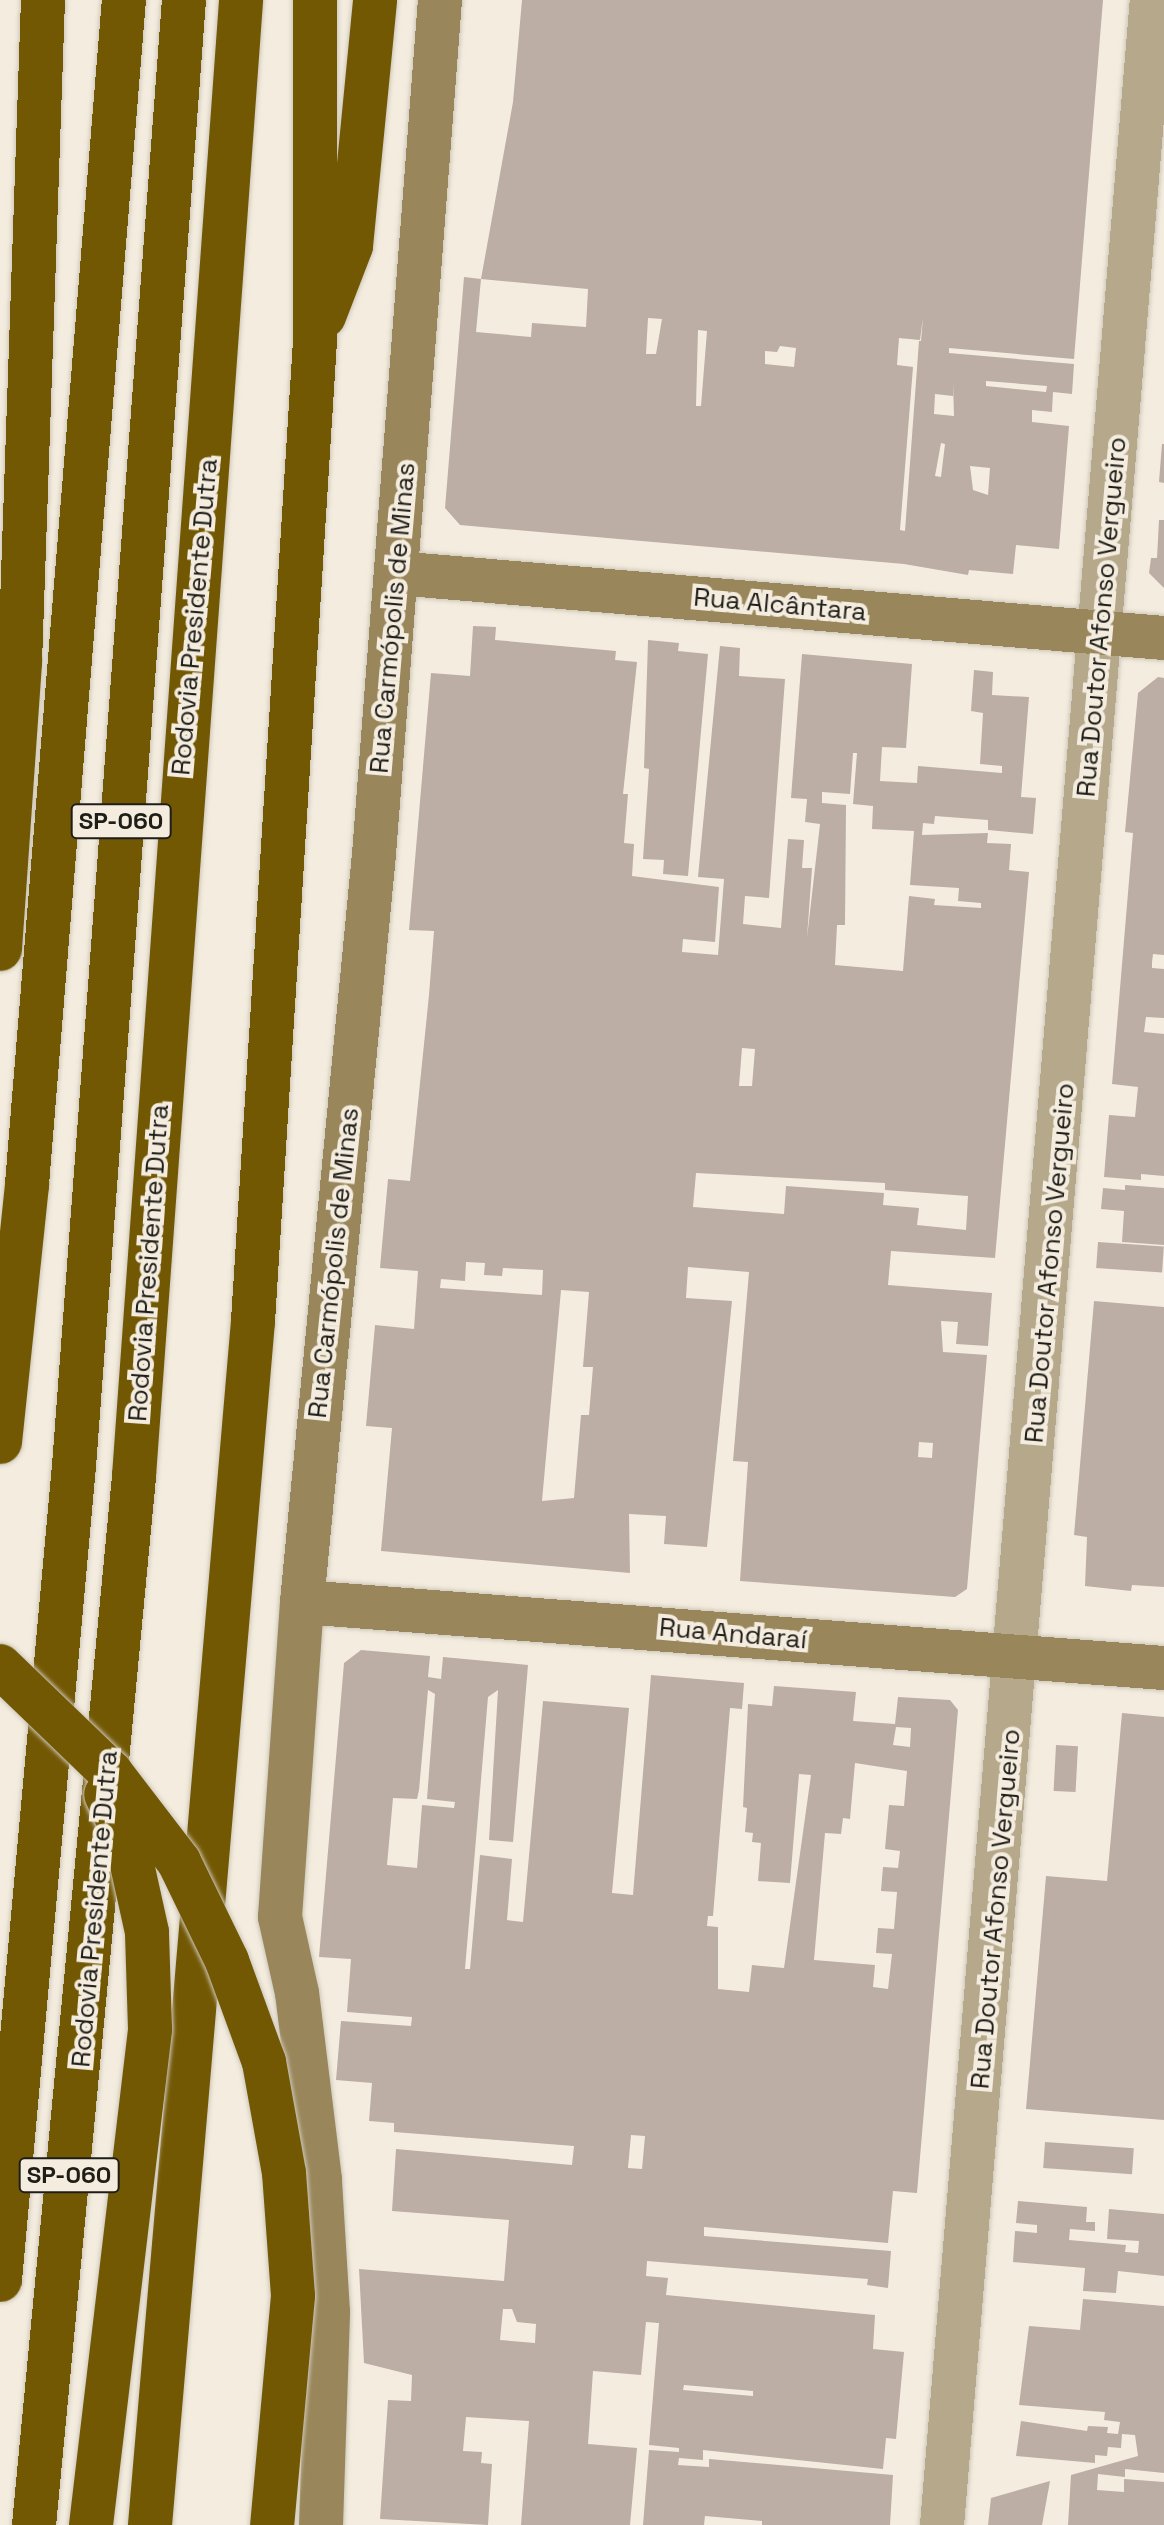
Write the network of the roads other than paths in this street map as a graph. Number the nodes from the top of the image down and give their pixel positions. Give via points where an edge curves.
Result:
1 (43, 0) edge
2 (124, 0) edge
3 (184, 0) edge
4 (241, 0) edge
5 (315, 0) edge
6 (375, 0) edge
7 (440, 0) edge
8 (1152, 0) edge
9 (315, 340) junction
10 (396, 573) junction
11 (1100, 632) junction
12 (1164, 638) edge
13 (0, 949) edge
14 (0, 1442) edge
15 (302, 1602) junction
16 (1018, 1656) junction
17 (0, 1666) edge
18 (1164, 1668) edge
19 (86, 1749) junction
20 (0, 2280) edge
21 (34, 2525) edge
22 (91, 2525) edge
23 (150, 2525) edge
24 (272, 2525) edge
25 (321, 2525) edge
26 (942, 2525) edge

1 - 13 highway via 20,662
2 - 14 highway via 28,1168
3 - 20 highway, SP-060 via 74,1466
4 - 21 highway, Rodovia Presidente Dutra / SP-060 via 134,1476
5 - 9 highway
6 - 9 highway via 351,246
7 - 10 main road, Rua Carmópolis de Minas
8 - 11 street, Rua Doutor Afonso Vergueiro
9 - 23 highway via 253,1321
10 - 11 main road, Rua Alcântara
10 - 15 main road, Rua Carmópolis de Minas
11 - 12 main road, Rua Alcântara
11 - 16 street, Rua Doutor Afonso Vergueiro
15 - 16 main road, Rua Andaraí
15 - 25 main road, Rua Carmópolis de Minas via 280,1917 297,1993 320,2180 328,2312
16 - 18 main road, Rua Andaraí
16 - 26 street, Rua Doutor Afonso Vergueiro
17 - 19 highway, bridge
19 - 22 highway, bridge via 126,1837 147,1932 150,2029
19 - 24 highway, bridge via 111,1773 179,1862 227,1961 264,2062 284,2173 293,2296

